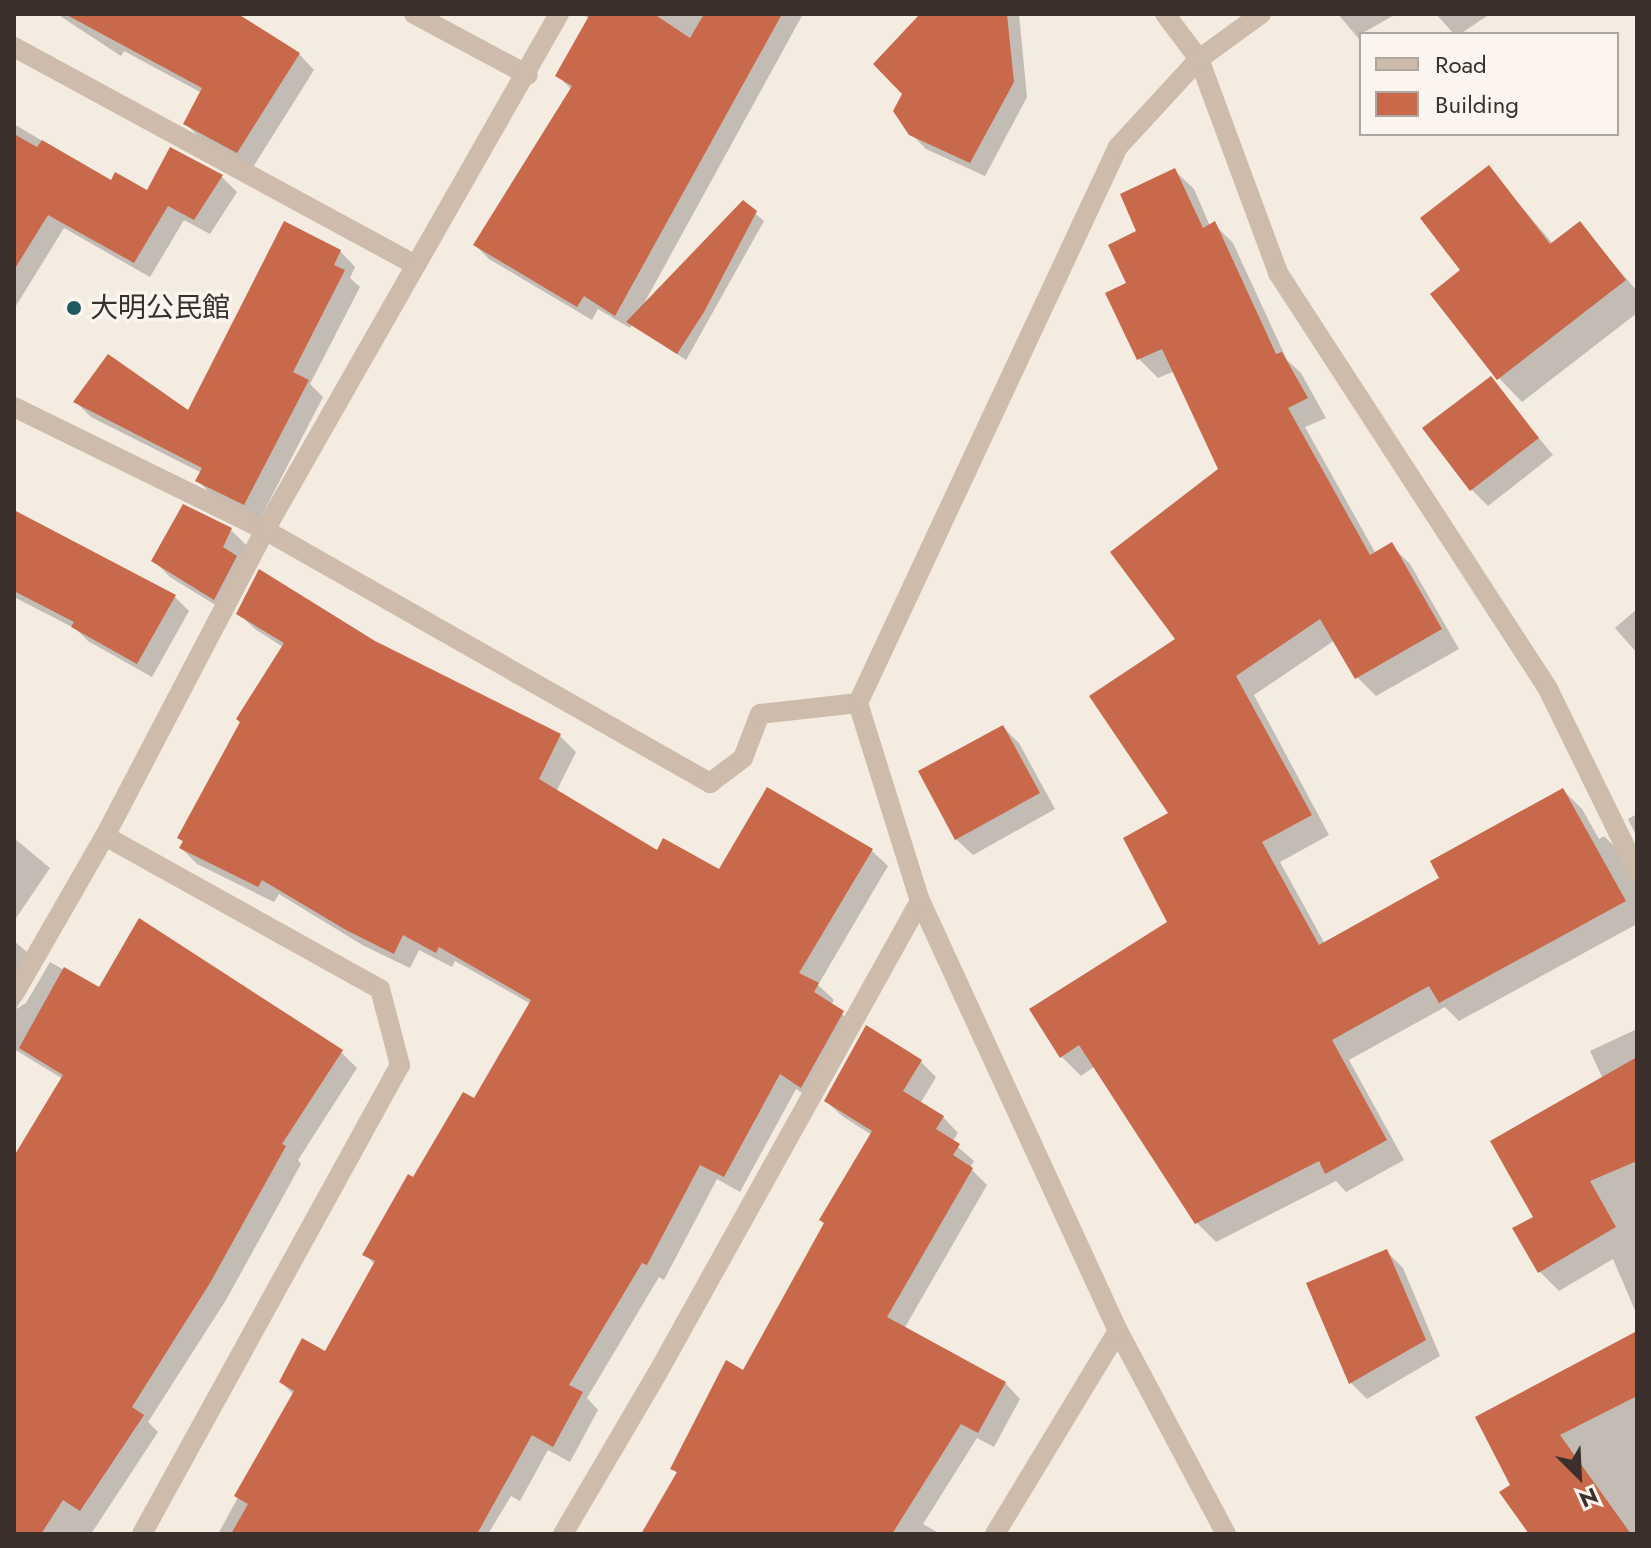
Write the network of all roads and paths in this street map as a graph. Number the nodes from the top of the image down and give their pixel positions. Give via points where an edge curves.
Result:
1 (414, 14) edge
2 (559, 14) edge
3 (1165, 14) edge
4 (1261, 14) edge
5 (14, 47) edge
6 (1199, 59) junction
7 (528, 75) junction
8 (416, 265) junction
9 (14, 407) edge
10 (265, 530) junction
11 (858, 703) junction
12 (105, 836) junction
13 (1637, 871) edge
14 (920, 901) junction
15 (14, 994) edge
16 (1118, 1331) junction
17 (142, 1534) edge
18 (563, 1534) edge
19 (995, 1534) edge
20 (1226, 1534) edge

1 - 7 street
2 - 7 street
3 - 6 street
4 - 6 street
5 - 8 street
6 - 11 street via 1118,147
6 - 13 street via 1278,273 1548,689
7 - 8 street
8 - 10 street
9 - 10 street
10 - 11 street via 710,783 743,758 760,714
10 - 12 street
11 - 14 street
12 - 15 street
12 - 17 street via 380,989 400,1065
14 - 16 street
14 - 18 street
16 - 19 street
16 - 20 street

